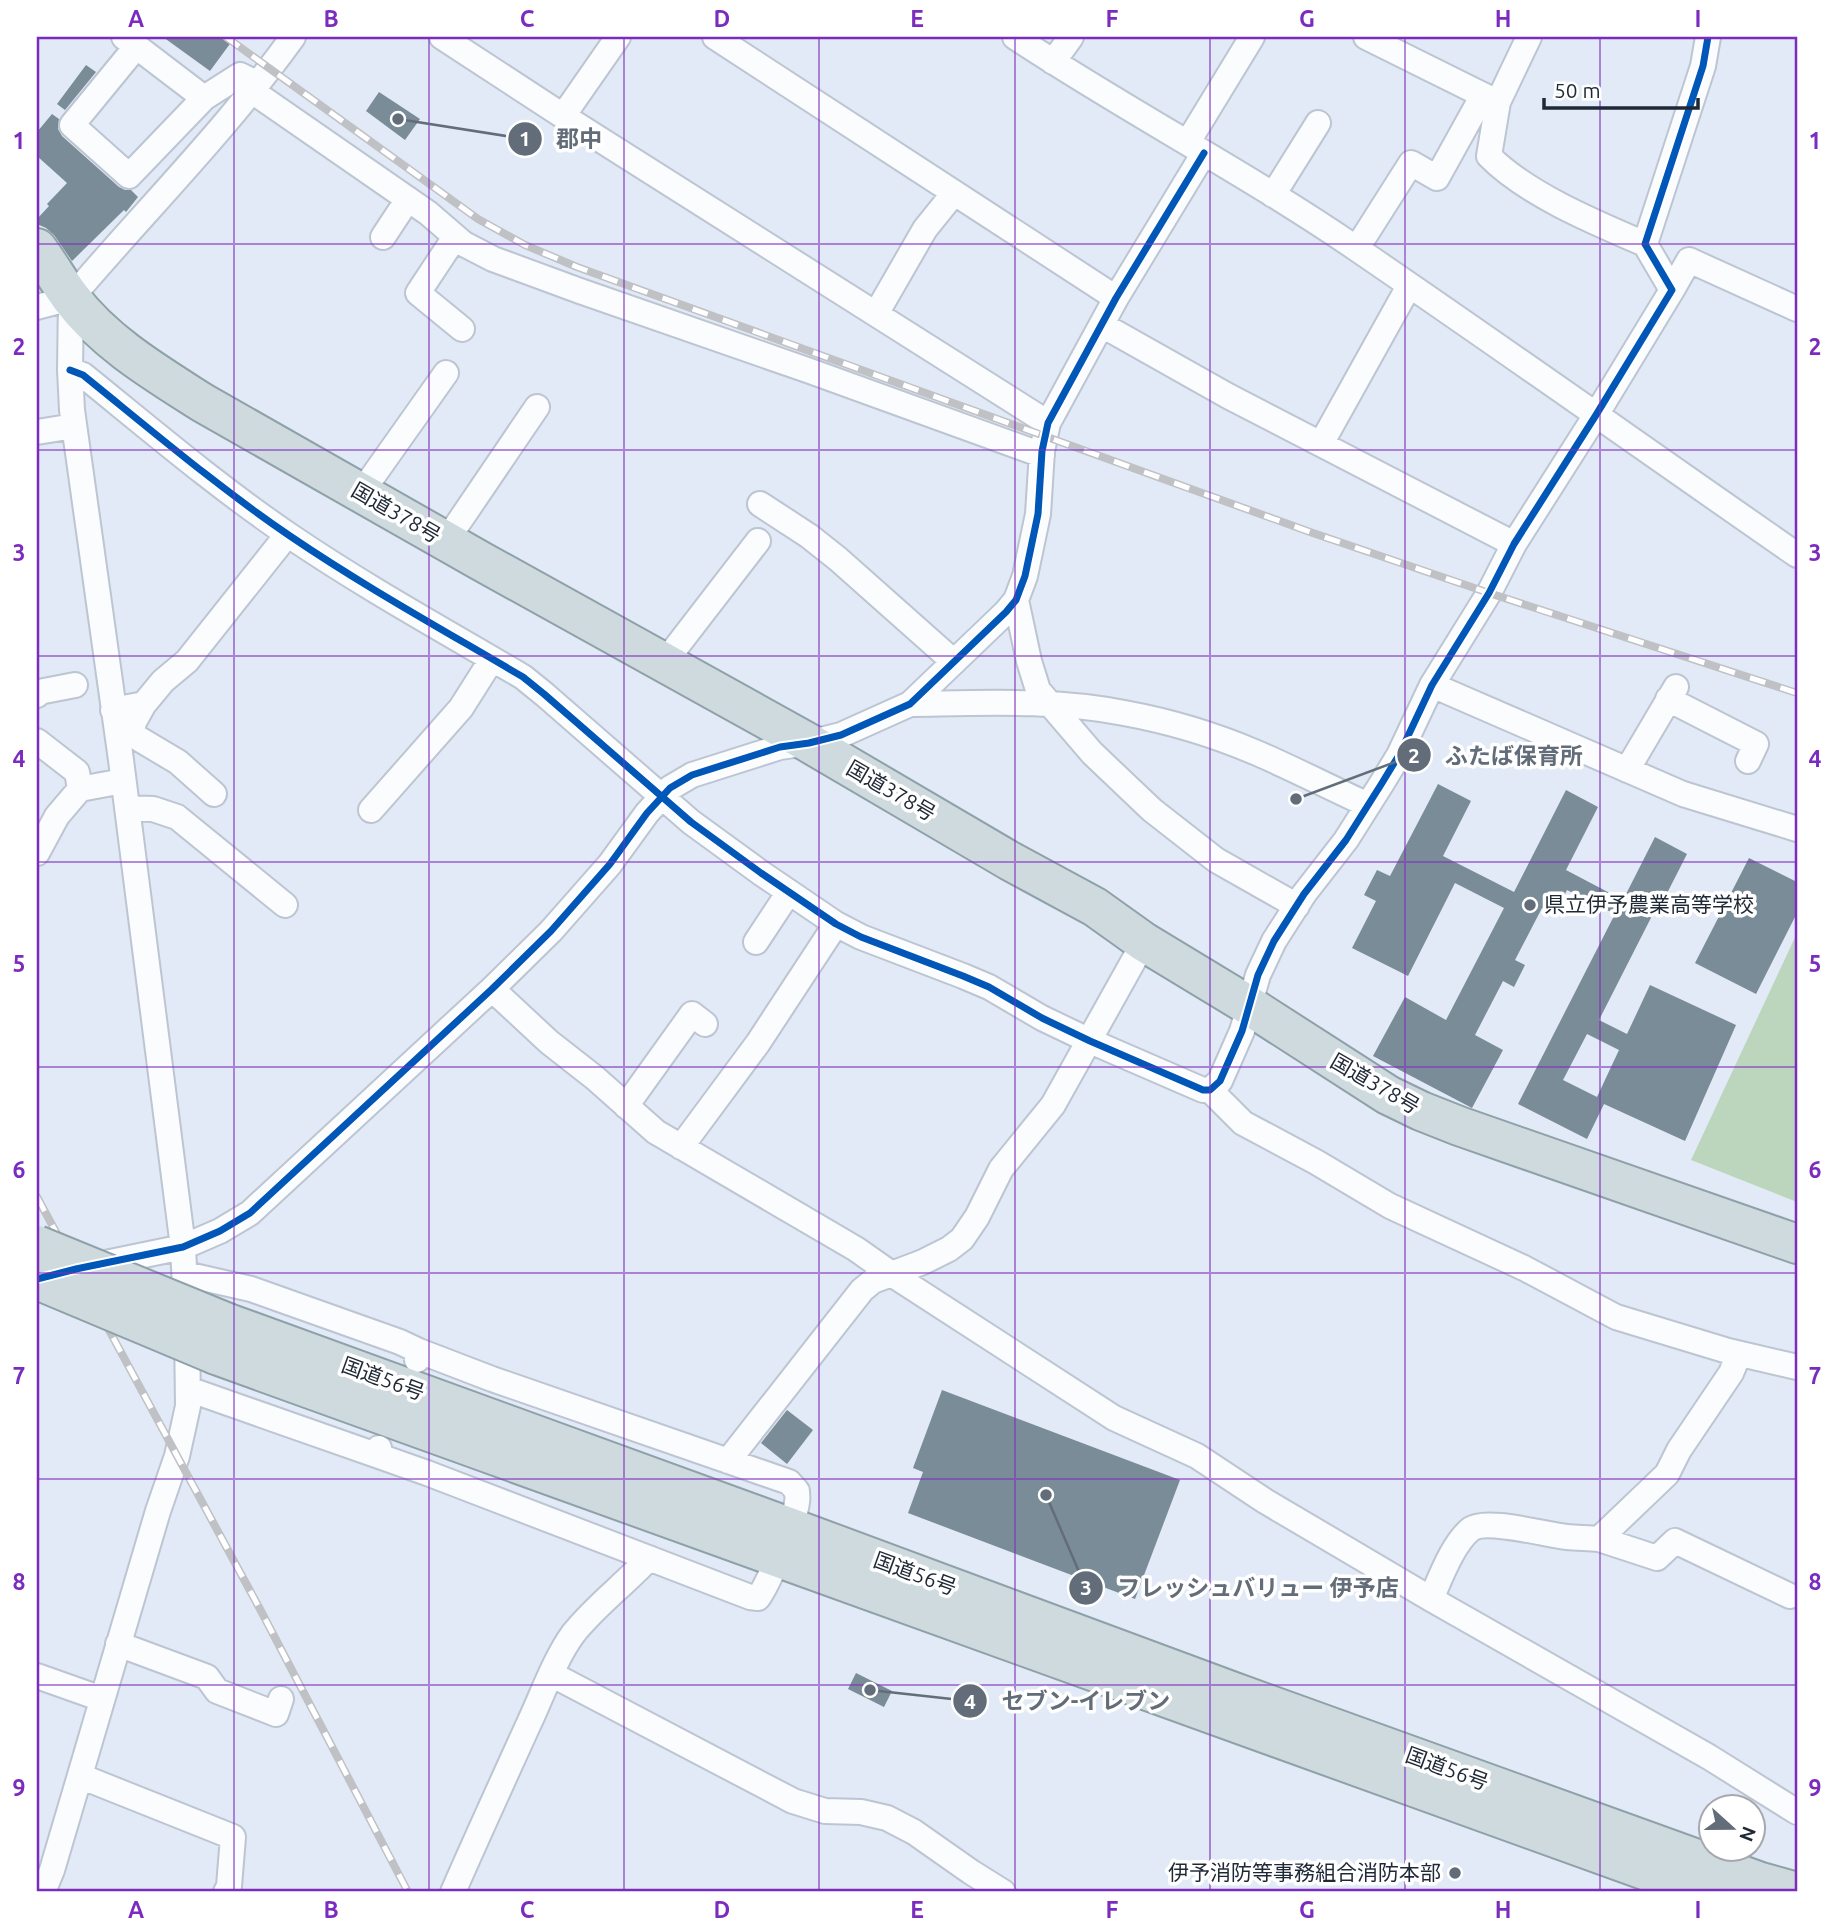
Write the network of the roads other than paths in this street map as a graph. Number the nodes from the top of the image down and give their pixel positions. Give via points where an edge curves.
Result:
1 (293, 37) edge
2 (442, 37) edge
3 (618, 37) edge
4 (715, 37) edge
5 (1014, 37) edge
6 (1071, 37) edge
7 (1252, 37) edge
8 (1366, 37) edge
9 (1529, 37) edge
10 (1707, 37) edge
11 (130, 42) edge
12 (1053, 62) junction
13 (255, 87) junction
14 (204, 98) junction
15 (1490, 99) junction
16 (563, 116) junction
17 (1318, 123) dead end
18 (1196, 147) junction
19 (954, 193) junction
20 (1273, 195) junction
21 (408, 199) junction
22 (383, 237) dead end
23 (455, 237) junction
24 (1645, 244) junction
25 (37, 248) edge
26 (1357, 248) junction
27 (1409, 286) junction
28 (1672, 290) junction
29 (48, 298) edge
30 (1116, 298) junction
31 (1797, 309) edge
32 (876, 314) junction
33 (1102, 325) junction
34 (462, 329) dead end
35 (69, 370) junction
36 (446, 373) dead end
37 (537, 407) dead end
38 (1596, 415) junction
39 (1048, 423) junction
40 (74, 426) junction
41 (37, 432) edge
42 (1321, 444) junction
43 (1042, 455) junction
44 (361, 493) junction
45 (760, 504) dead end
46 (288, 535) junction
47 (446, 541) junction
48 (758, 541) dead end
49 (1514, 544) junction
50 (1797, 555) edge
51 (1016, 600) junction
52 (492, 659) junction
53 (664, 663) junction
54 (954, 663) junction
55 (75, 685) dead end
56 (1432, 685) junction
57 (37, 695) edge
58 (144, 704) junction
59 (1049, 704) junction
60 (910, 705) junction
61 (113, 710) junction
62 (37, 741) edge
63 (809, 743) junction
64 (1748, 761) dead end
65 (1627, 770) junction
66 (123, 781) junction
67 (80, 789) junction
68 (214, 794) dead end
69 (662, 797) junction
70 (1368, 805) junction
71 (127, 808) junction
72 (371, 810) dead end
73 (1797, 829) edge
74 (37, 853) edge
75 (789, 892) junction
76 (285, 905) dead end
77 (1297, 906) junction
78 (836, 924) junction
79 (756, 942) dead end
80 (1144, 942) junction
81 (492, 989) junction
82 (1248, 1005) junction
83 (705, 1024) dead end
84 (1090, 1041) junction
85 (1210, 1090) junction
86 (626, 1106) junction
87 (681, 1147) junction
88 (37, 1244) edge
89 (1797, 1244) edge
90 (183, 1247) junction
91 (185, 1274) junction
92 (892, 1275) junction
93 (37, 1280) edge
94 (222, 1339) junction
95 (1739, 1354) junction
96 (1797, 1367) edge
97 (188, 1389) junction
98 (728, 1461) junction
99 (1599, 1539) junction
100 (783, 1544) junction
101 (649, 1558) junction
102 (1790, 1596) dead end
103 (1431, 1599) junction
104 (118, 1644) junction
105 (551, 1674) junction
106 (37, 1676) edge
107 (102, 1699) junction
108 (281, 1699) dead end
109 (80, 1776) junction
110 (1797, 1812) edge
111 (1759, 1887) edge
112 (43, 1892) edge
113 (226, 1892) edge
114 (453, 1892) edge
115 (1003, 1892) edge
116 (1704, 1892) edge
117 (1797, 1892) edge

1 - 13 street
2 - 16 street
3 - 16 street
4 - 19 street
5 - 12 street
6 - 12 street
7 - 18 street
8 - 15 street
9 - 15 street
10 - 24 street via 1703,66
11 - 14 street
11 - 14 street via 72,125 129,176
12 - 18 street
13 - 14 street via 240,75
13 - 21 street
13 - 29 street via 222,128
15 - 24 street via 1489,156 1497,165 1591,221
15 - 26 street via 1437,178 1411,163
16 - 32 street
17 - 20 street
18 - 20 street
18 - 30 street
19 - 30 street
19 - 32 street via 925,229
20 - 26 street
21 - 22 street
21 - 23 street
23 - 34 street via 418,293
23 - 43 street via 493,259
24 - 28 street
25 - 29 highway, 国道378号 via 52,268
26 - 27 street
27 - 38 street
27 - 42 street
28 - 31 street via 1689,260
28 - 38 street
29 - 35 street
29 - 44 highway, 国道378号 via 203,403
30 - 33 street
32 - 39 street
33 - 39 street
33 - 42 street
35 - 40 street
35 - 46 street via 83,375
36 - 44 street
37 - 47 street
38 - 49 street
38 - 50 street
39 - 43 street
40 - 41 street
40 - 61 street
42 - 49 street
43 - 51 street via 1038,514
44 - 47 highway, 国道378号
45 - 54 street via 838,559
46 - 52 street
46 - 58 street via 187,661
47 - 53 highway, 国道378号
48 - 53 street
49 - 56 street
51 - 54 street
51 - 59 street via 1038,690
52 - 69 street via 544,694
52 - 72 street via 461,708
53 - 63 highway, 国道378号
54 - 60 street
55 - 57 street
56 - 65 street
56 - 70 street via 1399,755
58 - 61 street
58 - 68 street via 134,722 136,737 177,762
59 - 60 street
59 - 70 street via 1123,712 1186,728 1256,752
59 - 77 street via 1152,810 1216,860
60 - 63 street via 841,735
61 - 66 street
62 - 67 street via 77,772
63 - 69 street via 780,747 692,775
63 - 80 highway, 国道378号 via 1094,907
64 - 65 street via 1756,744 1672,693
65 - 73 street via 1683,794
66 - 67 street
66 - 71 street
67 - 74 street via 57,816
69 - 75 street
69 - 81 street via 551,931
70 - 77 street
71 - 76 street via 153,809 177,817
71 - 90 street
75 - 78 street
75 - 79 street
77 - 82 street via 1274,941
78 - 84 street via 989,987
78 - 87 street via 758,1043
80 - 82 highway, 国道378号
80 - 84 street
81 - 86 street
81 - 90 street via 250,1213
82 - 85 street via 1220,1081
82 - 89 highway, 国道378号 via 1378,1089 1421,1111
83 - 86 street via 692,1014
84 - 85 street
84 - 92 street via 1053,1105 1001,1169 962,1239
85 - 95 street via 1243,1123 1390,1206 1616,1317
86 - 87 street
87 - 92 street via 856,1249
88 - 94 highway, 国道56号, bridge
90 - 91 street
90 - 93 street
91 - 97 street
91 - 98 street via 251,1289 400,1342 418,1355
92 - 98 street via 862,1290
92 - 103 street via 1114,1418 1197,1456
93 - 94 highway, 国道56号, bridge
94 - 100 highway, 国道56号
95 - 96 street
95 - 99 street via 1667,1474
97 - 101 street via 378,1452
97 - 104 street via 177,1456
98 - 100 street via 789,1482 797,1491
99 - 102 street via 1657,1558 1675,1541
99 - 103 street via 1488,1524 1473,1527 1454,1552
100 - 101 street via 758,1598
100 - 111 highway, 国道56号 via 1234,1692
100 - 116 highway, 国道56号 via 1283,1743
101 - 105 street via 592,1611
103 - 110 street
104 - 107 street
104 - 108 street via 207,1678 217,1691 276,1714
105 - 114 street
105 - 115 street via 793,1801 825,1811 887,1818
106 - 107 street
107 - 109 street
109 - 112 street
109 - 113 street via 233,1837
111 - 117 highway, 国道56号

